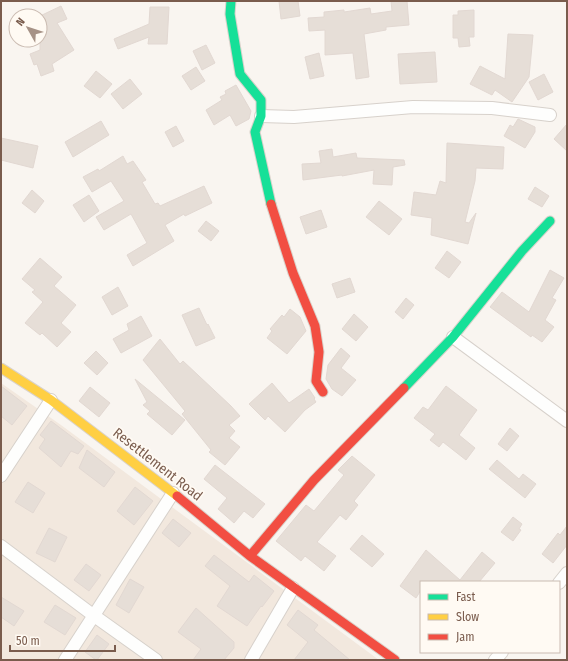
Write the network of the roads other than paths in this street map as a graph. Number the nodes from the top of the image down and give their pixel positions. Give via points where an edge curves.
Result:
1 (231, 1) edge
2 (261, 116) junction
3 (550, 116) dead end
4 (550, 221) dead end
5 (453, 337) junction
6 (1, 368) edge
7 (322, 392) dead end
8 (51, 400) junction
9 (567, 421) edge
10 (1, 476) edge
11 (174, 492) junction
12 (1, 546) edge
13 (250, 556) junction
14 (567, 573) edge
15 (560, 582) edge
16 (293, 588) junction
17 (93, 616) junction
18 (65, 660) edge
19 (156, 660) edge
20 (251, 660) edge
21 (395, 660) edge

1 - 2 street via 230,14 240,74 261,100
2 - 3 street via 294,117 413,107 492,108
2 - 7 street via 255,132 273,212 292,273 315,326 319,352 316,381
4 - 5 street via 522,251
5 - 9 street
5 - 13 street via 314,480
6 - 8 street, Resettlement Road
8 - 10 street
8 - 11 street, Resettlement Road
11 - 13 street, Resettlement Road
11 - 17 street
12 - 17 street
13 - 16 street, Resettlement Road
14 - 15 street
16 - 20 street
16 - 21 street, Resettlement Road
17 - 18 street
17 - 19 street

